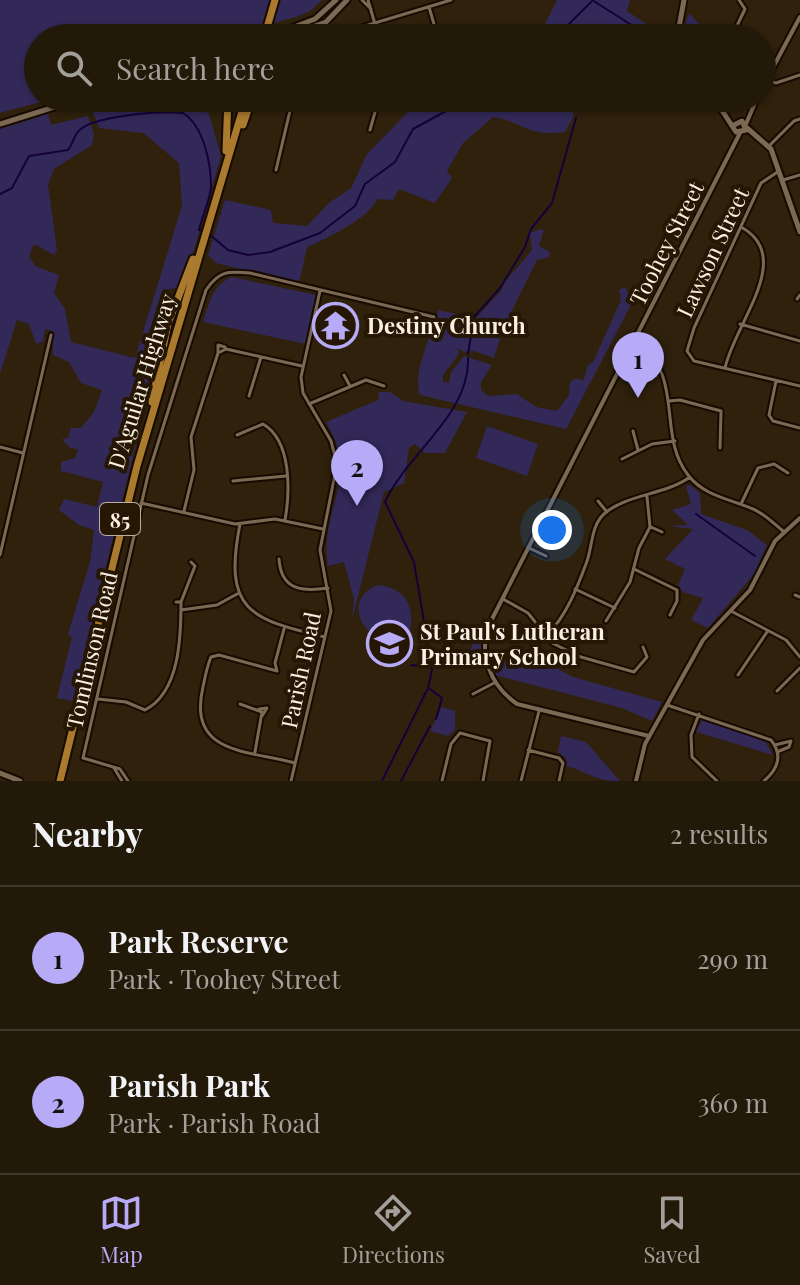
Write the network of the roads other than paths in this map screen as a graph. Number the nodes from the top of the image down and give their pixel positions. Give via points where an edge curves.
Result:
1 (275, 0) edge
2 (336, 0) edge
3 (347, 0) edge
4 (362, 0) edge
5 (368, 0) edge
6 (451, 0) edge
7 (684, 0) edge
8 (739, 0) edge
9 (428, 7) junction
10 (371, 9) junction
11 (800, 17) edge
12 (375, 23) junction
13 (268, 24) edge
14 (302, 24) edge
15 (321, 24) edge
16 (372, 24) edge
17 (433, 24) edge
18 (680, 24) edge
19 (738, 24) edge
20 (776, 61) edge
21 (800, 75) edge
22 (776, 83) edge
23 (38, 112) edge
24 (228, 112) edge
25 (242, 112) edge
26 (246, 112) edge
27 (290, 112) edge
28 (375, 112) edge
29 (725, 112) edge
30 (749, 112) edge
31 (800, 119) edge
32 (0, 124) edge
33 (741, 127) junction
34 (370, 130) dead end
35 (769, 146) junction
36 (227, 161) junction
37 (276, 170) dead end
38 (779, 171) junction
39 (800, 175) edge
40 (783, 180) junction
41 (798, 219) edge
42 (740, 226) junction
43 (800, 232) edge
44 (202, 245) junction
45 (193, 276) junction
46 (320, 290) junction
47 (434, 317) dead end
48 (740, 324) junction
49 (177, 332) junction
50 (51, 335) dead end
51 (636, 341) junction
52 (800, 341) edge
53 (261, 357) junction
54 (302, 366) junction
55 (725, 368) junction
56 (344, 375) dead end
57 (776, 381) junction
58 (350, 386) junction
59 (384, 386) dead end
60 (800, 386) edge
61 (249, 396) dead end
62 (669, 401) junction
63 (152, 402) junction
64 (309, 404) junction
65 (771, 418) junction
66 (764, 422) dead end
67 (800, 428) edge
68 (633, 431) dead end
69 (237, 435) dead end
70 (675, 441) junction
71 (0, 447) edge
72 (720, 448) dead end
73 (638, 450) junction
74 (23, 453) junction
75 (622, 459) dead end
76 (788, 473) dead end
77 (286, 476) junction
78 (690, 477) junction
79 (233, 481) dead end
80 (646, 497) junction
81 (598, 501) dead end
82 (141, 503) junction
83 (741, 504) junction
84 (184, 511) junction
85 (607, 512) junction
86 (800, 518) edge
87 (285, 520) junction
88 (240, 524) junction
89 (650, 527) junction
90 (323, 529) junction
91 (783, 531) junction
92 (662, 532) dead end
93 (529, 548) junction
94 (0, 555) edge
95 (546, 556) dead end
96 (279, 559) dead end
97 (191, 562) dead end
98 (634, 569) junction
99 (328, 588) junction
100 (575, 589) junction
101 (238, 594) junction
102 (503, 599) junction
103 (616, 609) junction
104 (181, 610) junction
105 (731, 611) junction
106 (670, 615) dead end
107 (606, 621) dead end
108 (284, 629) junction
109 (768, 631) junction
110 (548, 634) junction
111 (94, 637) junction
112 (325, 638) junction
113 (800, 645) edge
114 (643, 647) dead end
115 (795, 650) junction
116 (800, 657) edge
117 (800, 668) edge
118 (738, 675) dead end
119 (494, 683) junction
120 (777, 691) dead end
121 (473, 694) dead end
122 (98, 699) junction
123 (240, 704) dead end
124 (667, 705) junction
125 (539, 710) junction
126 (699, 714) junction
127 (649, 736) junction
128 (775, 745) junction
129 (528, 750) junction
130 (255, 752) junction
131 (777, 752) junction
132 (296, 763) junction
133 (114, 768) junction
134 (0, 773) edge
135 (20, 781) edge
136 (60, 781) edge
137 (122, 781) edge
138 (128, 781) edge
139 (291, 781) edge
140 (442, 781) edge
141 (483, 781) edge
142 (521, 781) edge
143 (559, 781) edge
144 (636, 781) edge
145 (717, 781) edge
146 (764, 781) edge

1 - 13 highway
2 - 14 main road
3 - 15 main road
4 - 10 street
5 - 10 street
6 - 9 street
7 - 18 main road
8 - 19 street via 745,9
9 - 12 street
9 - 17 street
10 - 12 street
11 - 20 street
12 - 16 street
21 - 22 street
23 - 32 main road
24 - 36 highway
25 - 36 highway
26 - 36 highway
27 - 37 street
28 - 34 street
29 - 33 main road
30 - 33 street, Toohey Street
31 - 35 street
33 - 35 main road
33 - 51 street, Toohey Street
35 - 38 main road
36 - 44 highway
38 - 40 main road
38 - 42 street, Lawson Street via 763,180
39 - 40 street
40 - 41 main road
41 - 43 main road
42 - 48 street via 759,240 766,263
42 - 55 street, Lawson Street via 694,328 688,356
44 - 45 highway, D'Aguilar Highway / 85
44 - 49 highway
44 - 63 highway via 168,324
45 - 49 highway, D'Aguilar Highway / 85
45 - 63 highway, D'Aguilar Highway / 85
46 - 47 street, Tomlinson Road
46 - 54 street, Parish Road
46 - 82 street, Tomlinson Road via 250,273 227,271 216,276 206,290
48 - 52 street
48 - 55 street
49 - 111 highway, D'Aguilar Highway / 85
50 - 74 street
51 - 62 street via 658,363
51 - 93 street, Toohey Street
53 - 54 street
53 - 61 street
53 - 84 street via 226,349 218,353 191,437 194,467
54 - 64 street, Parish Road
55 - 57 street
56 - 58 street
57 - 60 street
57 - 65 street
58 - 59 street via 366,380
58 - 64 street
62 - 70 street
62 - 72 street via 721,411
63 - 111 highway, D'Aguilar Highway / 85
64 - 90 street, Parish Road via 331,441 337,464
65 - 66 street
65 - 67 street
68 - 73 street
69 - 77 street via 259,424 268,426 281,447
70 - 73 street
70 - 78 street
71 - 74 street
73 - 75 street
74 - 94 street
76 - 83 street via 774,464 758,468
77 - 79 street
77 - 87 street
78 - 80 street
78 - 83 street via 711,493
80 - 85 street
80 - 89 street
81 - 85 street
82 - 84 street
82 - 122 street, Tomlinson Road
83 - 91 street
84 - 88 street
85 - 100 street via 595,528
86 - 91 street
87 - 88 street
87 - 90 street
88 - 101 street via 233,556
89 - 92 street
89 - 98 street
90 - 99 street, Parish Road via 321,560
91 - 105 street via 755,584
93 - 95 street
93 - 102 street, Toohey Street
96 - 99 street via 291,586 307,591
97 - 104 street via 197,565 179,602
98 - 103 street
98 - 106 street via 677,590
99 - 112 street, Parish Road via 331,611
100 - 103 street
100 - 110 street
101 - 104 street via 217,605
101 - 108 street via 255,614
102 - 110 street via 528,613
102 - 119 street, Toohey Street via 486,639
103 - 107 street
104 - 122 street via 172,677 151,708
105 - 109 street
105 - 124 street via 703,640
108 - 112 street
108 - 130 street via 277,671 213,656 198,706 201,724 213,740
109 - 115 street
109 - 118 street
110 - 114 street via 552,643 581,657 629,672 638,670 647,657
111 - 136 highway, D'Aguilar Highway / 85
112 - 132 street, Parish Road
113 - 115 street
115 - 116 street
117 - 120 street
119 - 121 street
119 - 125 street via 517,704
122 - 133 street, Tomlinson Road via 83,758
123 - 130 street via 259,709 262,716
124 - 126 street
124 - 127 street
125 - 127 street
125 - 129 street
126 - 128 street via 763,735
126 - 145 street via 691,735 692,757
127 - 144 street
128 - 131 street
128 - 131 street via 791,741
129 - 142 street
129 - 143 street via 562,760
130 - 132 street
131 - 146 street via 776,769
132 - 139 street, Parish Road
133 - 137 street, Tomlinson Road
133 - 138 street, Tomlinson Road
134 - 135 main road
140 - 141 street via 451,744 460,733 490,741

